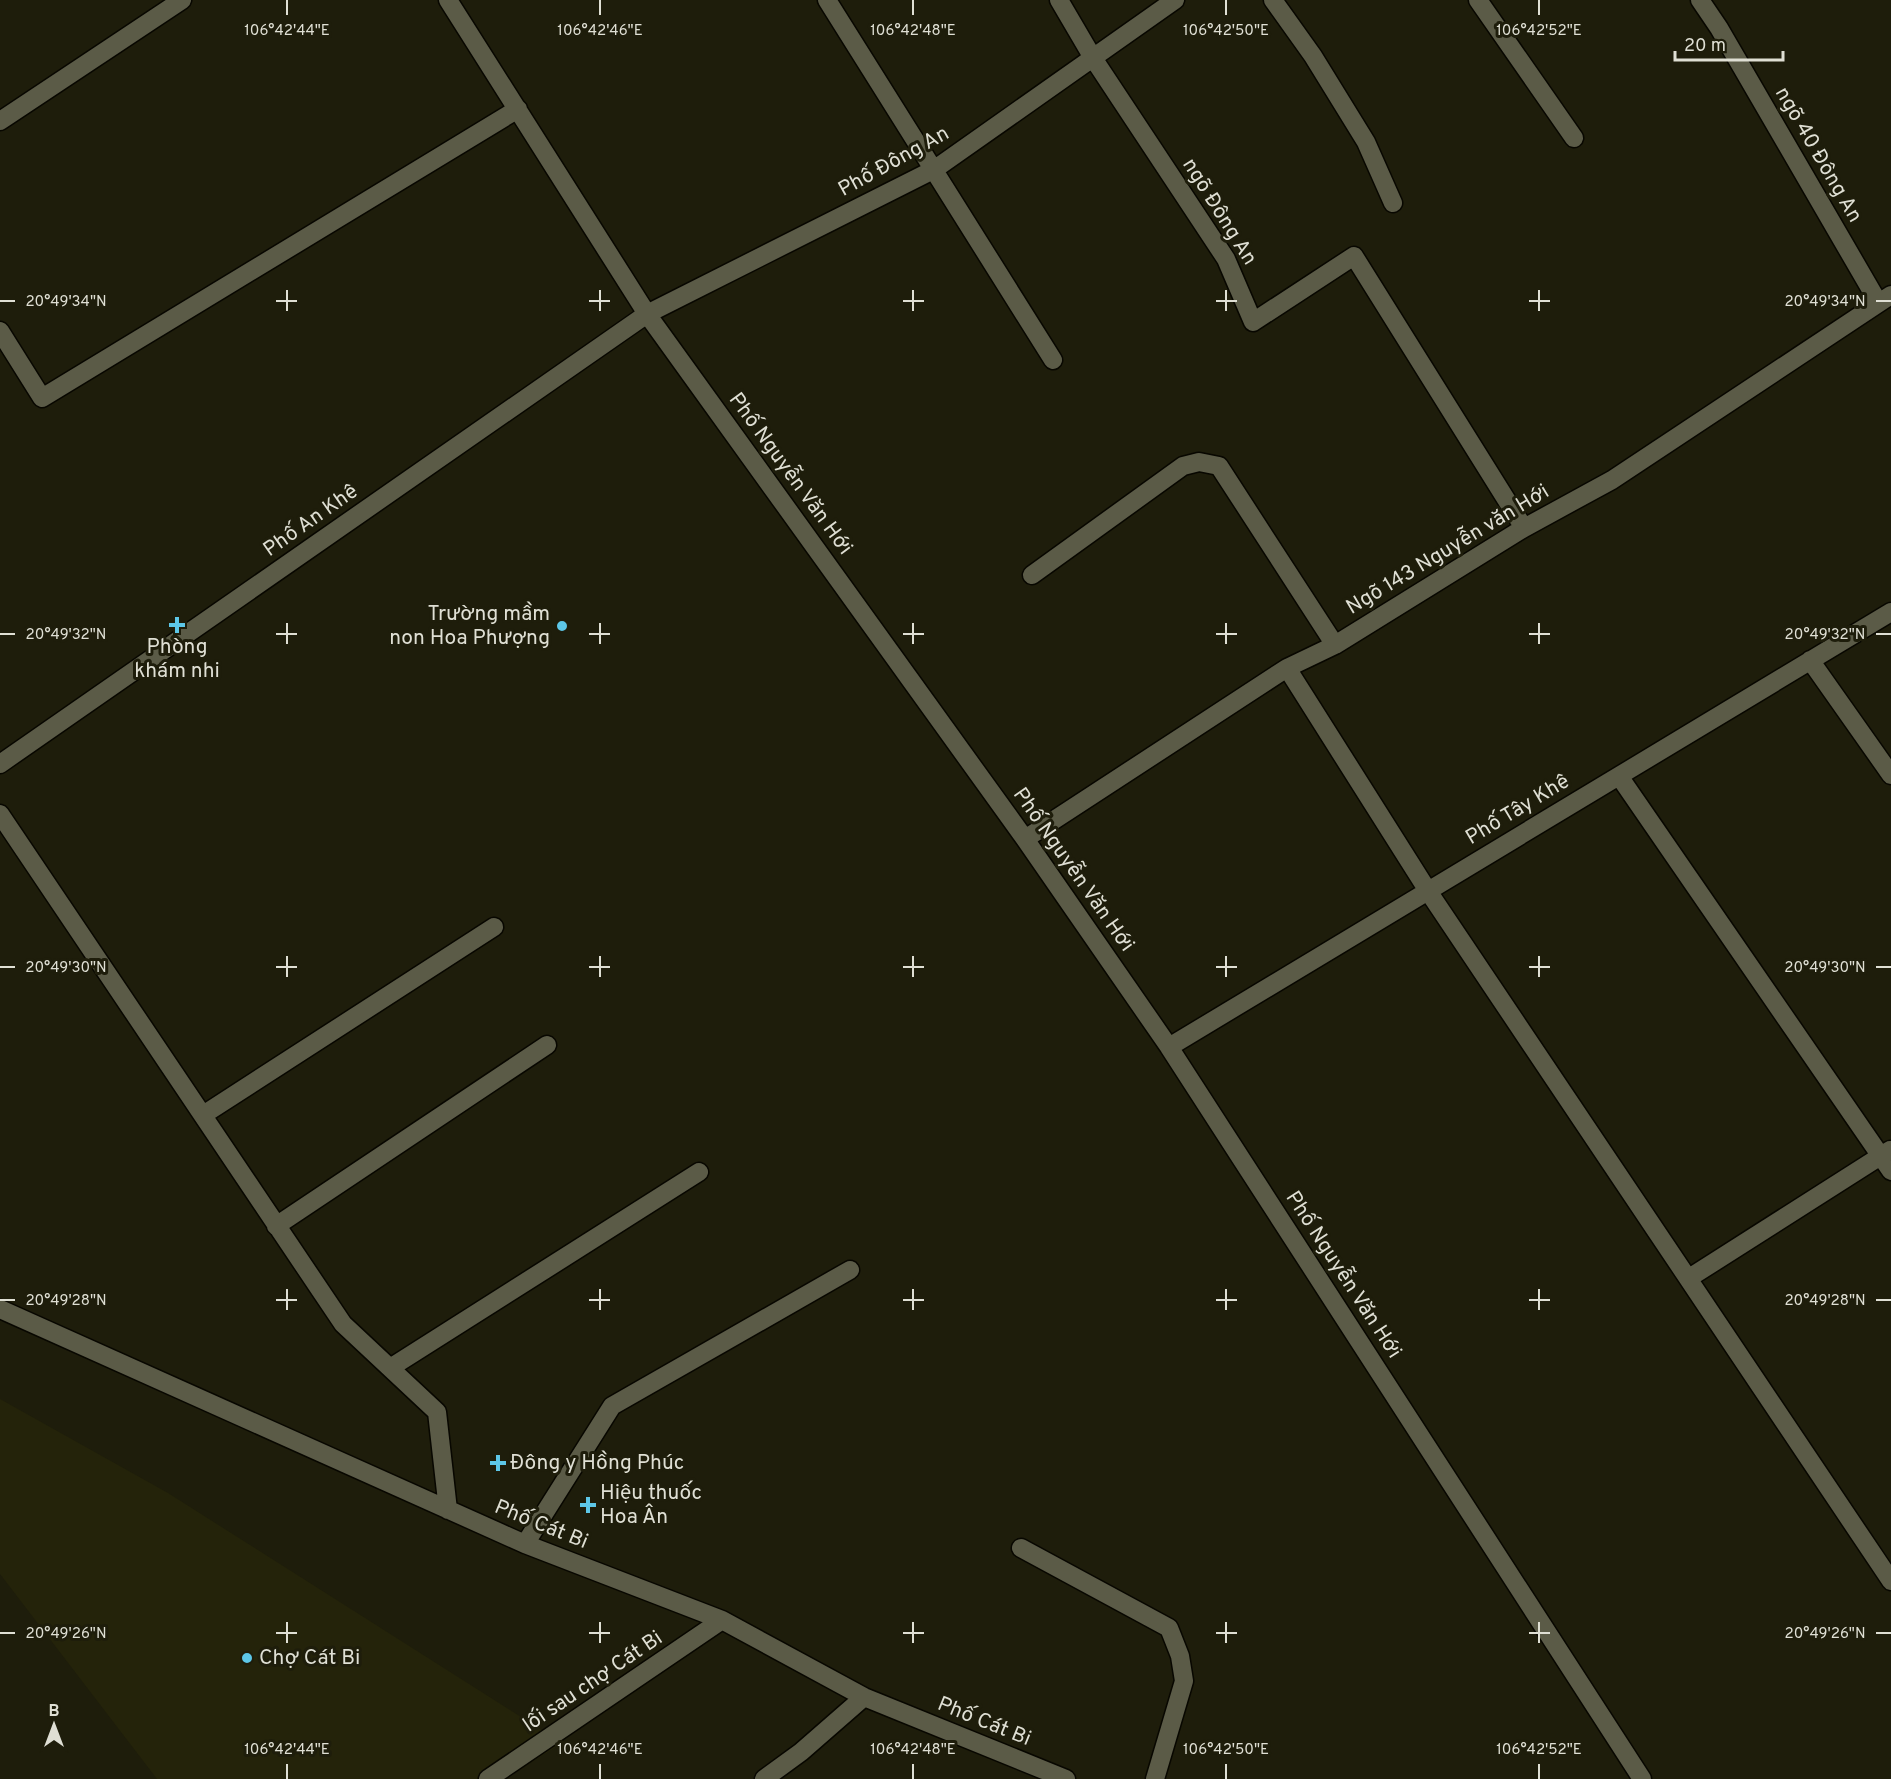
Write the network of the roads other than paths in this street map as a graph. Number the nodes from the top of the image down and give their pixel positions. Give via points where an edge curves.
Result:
1 (182, 0) edge
2 (448, 0) edge
3 (826, 0) edge
4 (1059, 0) edge
5 (1174, 0) edge
6 (1273, 0) edge
7 (1478, 0) edge
8 (1700, 0) edge
9 (1093, 58) junction
10 (518, 110) junction
11 (0, 121) edge
12 (1574, 138) dead end
13 (935, 169) junction
14 (1393, 203) dead end
15 (1884, 299) edge
16 (647, 314) junction
17 (0, 331) edge
18 (1053, 360) dead end
19 (1524, 528) junction
20 (1032, 575) dead end
21 (1891, 612) edge
22 (1335, 645) junction
23 (1810, 660) junction
24 (1287, 668) junction
25 (0, 765) edge
26 (1891, 775) edge
27 (1619, 776) junction
28 (0, 814) edge
29 (1025, 839) junction
30 (1428, 891) junction
31 (494, 927) dead end
32 (547, 1045) dead end
33 (1169, 1047) junction
34 (203, 1115) junction
35 (1888, 1158) edge
36 (699, 1172) dead end
37 (276, 1226) junction
38 (850, 1270) dead end
39 (1689, 1278) junction
40 (0, 1309) edge
41 (390, 1368) junction
42 (448, 1510) junction
43 (525, 1544) junction
44 (1021, 1548) dead end
45 (1891, 1581) edge
46 (722, 1620) junction
47 (864, 1697) junction
48 (488, 1779) edge
49 (764, 1779) edge
50 (1066, 1779) edge
51 (1155, 1779) edge
52 (1642, 1779) edge

1 - 11 street
2 - 10 street, Phố Nguyễn Văn Hới
3 - 13 street
4 - 9 street, ngõ Đông An
5 - 9 street, Phố Đông An
6 - 14 street via 1366,142
7 - 12 street
8 - 15 street, ngõ 40 Đông An
9 - 13 street, Phố Đông An
9 - 19 street, ngõ Đông An via 1226,259 1253,322 1354,256
10 - 16 street, Phố Nguyễn Văn Hới
10 - 17 street via 42,398
13 - 16 street, Phố Đông An
13 - 18 street
15 - 19 street, Ngõ 143 Nguyễn văn Hới via 1612,480
16 - 25 street, Phố An Khê
16 - 29 street, Phố Nguyễn Văn Hới
19 - 22 street, Ngõ 143 Nguyễn văn Hới
20 - 22 street via 1184,466 1199,462 1219,466
21 - 23 street, Phố Tây Khê
22 - 24 street, Ngõ 143 Nguyễn văn Hới
23 - 26 street
23 - 27 street, Phố Tây Khê
24 - 29 street, Ngõ 143 Nguyễn văn Hới
24 - 30 street
27 - 30 street, Phố Tây Khê
27 - 35 street
28 - 34 street
29 - 33 street, Phố Nguyễn Văn Hới
30 - 33 street, Phố Tây Khê
30 - 39 street
31 - 34 street
32 - 37 street
33 - 52 street, Phố Nguyễn Văn Hới
34 - 37 street
35 - 39 street
36 - 41 street
37 - 41 street via 343,1324
38 - 43 street via 612,1406
39 - 45 street
40 - 42 street, Phố Cát Bi
41 - 42 street via 437,1412
42 - 43 street, Phố Cát Bi
43 - 46 street, Phố Cát Bi
44 - 51 street via 1169,1628 1180,1656 1184,1682
46 - 47 street, Phố Cát Bi
46 - 48 street, lối sau chợ Cát Bi
47 - 49 street
47 - 50 street, Phố Cát Bi

